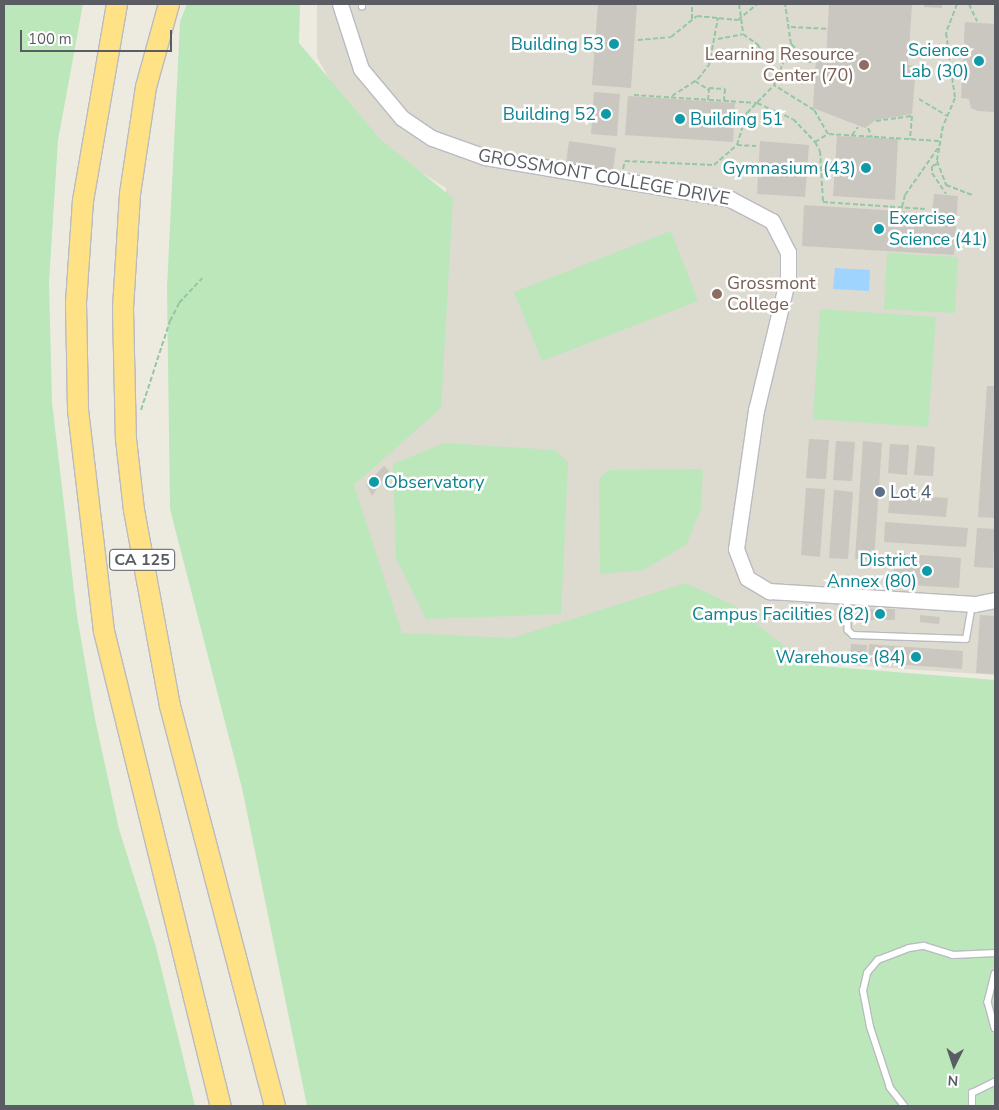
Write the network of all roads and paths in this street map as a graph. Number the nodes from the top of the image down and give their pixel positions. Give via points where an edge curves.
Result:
1 (117, 4) edge
2 (169, 4) edge
3 (340, 4) edge
4 (692, 4) edge
5 (739, 4) edge
6 (757, 4) edge
7 (785, 4) edge
8 (958, 4) edge
9 (969, 4) edge
10 (718, 18) junction
11 (692, 19) junction
12 (738, 20) junction
13 (977, 21) dead end
14 (791, 27) junction
15 (826, 29) dead end
16 (743, 34) junction
17 (717, 39) junction
18 (638, 40) dead end
19 (791, 44) junction
20 (813, 65) dead end
21 (777, 79) junction
22 (696, 81) junction
23 (774, 85) junction
24 (709, 90) junction
25 (634, 95) dead end
26 (670, 98) junction
27 (919, 99) dead end
28 (708, 100) junction
29 (724, 101) junction
30 (757, 103) junction
31 (947, 116) junction
32 (876, 121) dead end
33 (858, 127) dead end
34 (868, 128) dead end
35 (828, 134) junction
36 (852, 136) junction
37 (872, 137) junction
38 (910, 139) junction
39 (939, 141) junction
40 (815, 142) junction
41 (737, 145) junction
42 (756, 146) dead end
43 (938, 148) junction
44 (937, 164) junction
45 (809, 167) dead end
46 (821, 168) junction
47 (620, 180) junction
48 (946, 194) dead end
49 (972, 195) dead end
50 (902, 207) junction
51 (925, 208) dead end
52 (202, 278) dead end
53 (140, 412) dead end
54 (847, 596) junction
55 (995, 600) edge
56 (972, 604) junction
57 (995, 953) edge
58 (995, 974) edge
59 (995, 1028) edge
60 (995, 1082) edge
61 (221, 1106) edge
62 (275, 1106) edge
63 (904, 1106) edge
64 (972, 1106) edge

1 - 61 highway, CA 125 via 83,200 76,303 83,468 104,630
2 - 62 highway, CA 125 via 146,87 130,194 123,309 126,439 134,510 170,706
3 - 47 street, GROSSMONT COLLEGE DRIVE via 362,69 402,118 432,138 485,157
4 - 11 path
5 - 12 path
6 - 12 path
7 - 14 path
8 - 31 path via 946,33 955,98
9 - 13 path
10 - 11 path
10 - 12 path
10 - 17 path
11 - 18 path via 671,37
12 - 16 path
14 - 15 path
14 - 19 path
16 - 17 path
16 - 21 path via 758,45
17 - 22 path via 712,59
19 - 20 path
19 - 21 path
21 - 23 path
22 - 24 path
22 - 26 path
23 - 30 path
23 - 35 path via 814,110
24 - 28 path
24 - 29 path via 725,89
25 - 26 path
26 - 28 path
27 - 31 path
28 - 29 path
29 - 30 path
30 - 40 path via 793,119
30 - 41 path via 747,113
31 - 39 path
32 - 38 path via 912,116
33 - 36 path
34 - 37 path
35 - 36 path
35 - 40 path
36 - 37 path
37 - 38 path
38 - 39 path
39 - 43 path
40 - 46 path
41 - 42 path
41 - 47 path via 714,165 625,162
43 - 44 path
43 - 50 path via 905,195
44 - 48 path via 932,166 932,173
44 - 49 path via 946,186
45 - 46 path
46 - 50 path via 823,202
47 - 54 street, GROSSMONT COLLEGE DRIVE via 730,199 772,221 788,252 788,277 756,410 736,549 747,578 769,591
50 - 51 path
52 - 53 path via 179,303 170,321
54 - 56 street, GROSSMONT COLLEGE DRIVE
54 - 56 lane via 847,625 853,635 966,639
55 - 56 street, GROSSMONT COLLEGE DRIVE
57 - 63 lane via 953,954 924,946 909,948 878,960 867,973 863,991 870,1027 890,1088
58 - 59 lane via 988,1002
60 - 64 lane via 972,1093

